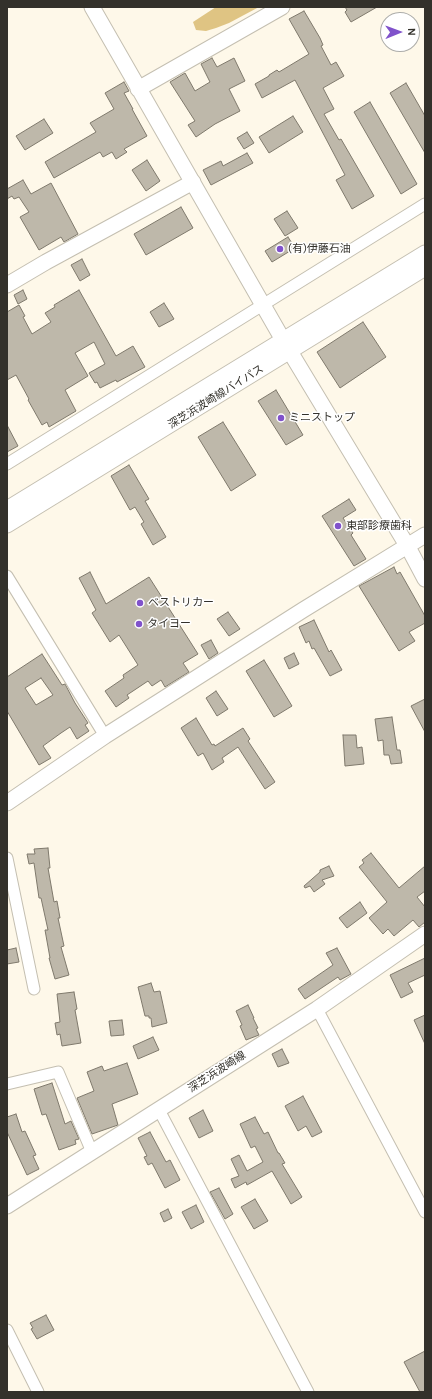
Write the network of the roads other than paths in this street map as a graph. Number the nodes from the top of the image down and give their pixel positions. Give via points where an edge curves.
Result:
1 (92, 7) edge
2 (282, 7) edge
3 (138, 89) junction
4 (193, 182) junction
5 (425, 204) edge
6 (425, 253) edge
7 (425, 268) edge
8 (7, 285) edge
9 (263, 304) junction
10 (287, 345) junction
11 (7, 464) edge
12 (7, 509) edge
13 (7, 525) edge
14 (425, 536) edge
15 (408, 547) junction
16 (7, 576) edge
17 (425, 579) edge
18 (105, 736) junction
19 (7, 803) edge
20 (7, 858) edge
21 (425, 934) edge
22 (34, 989) dead end
23 (317, 1009) junction
24 (7, 1084) edge
25 (158, 1110) junction
26 (92, 1152) junction
27 (7, 1206) edge
28 (425, 1212) edge
29 (7, 1330) edge
30 (38, 1392) edge
31 (308, 1392) edge

1 - 3 street
2 - 3 street
3 - 4 street
4 - 8 street
4 - 9 street
5 - 9 street
6 - 10 street, 深芝浜波崎線バイパス
7 - 10 street, 深芝浜波崎線バイパス
9 - 10 street
9 - 11 street
10 - 12 street, 深芝浜波崎線バイパス
10 - 13 street, 深芝浜波崎線バイパス
10 - 15 street
14 - 15 street
15 - 17 street
15 - 18 street via 303,610
16 - 18 street
18 - 19 street
20 - 22 street
21 - 23 street, 深芝浜波崎線
23 - 25 street, 深芝浜波崎線
23 - 28 street
24 - 26 street via 58,1072
25 - 26 street, 深芝浜波崎線
25 - 31 street
26 - 27 street, 深芝浜波崎線
29 - 30 street

